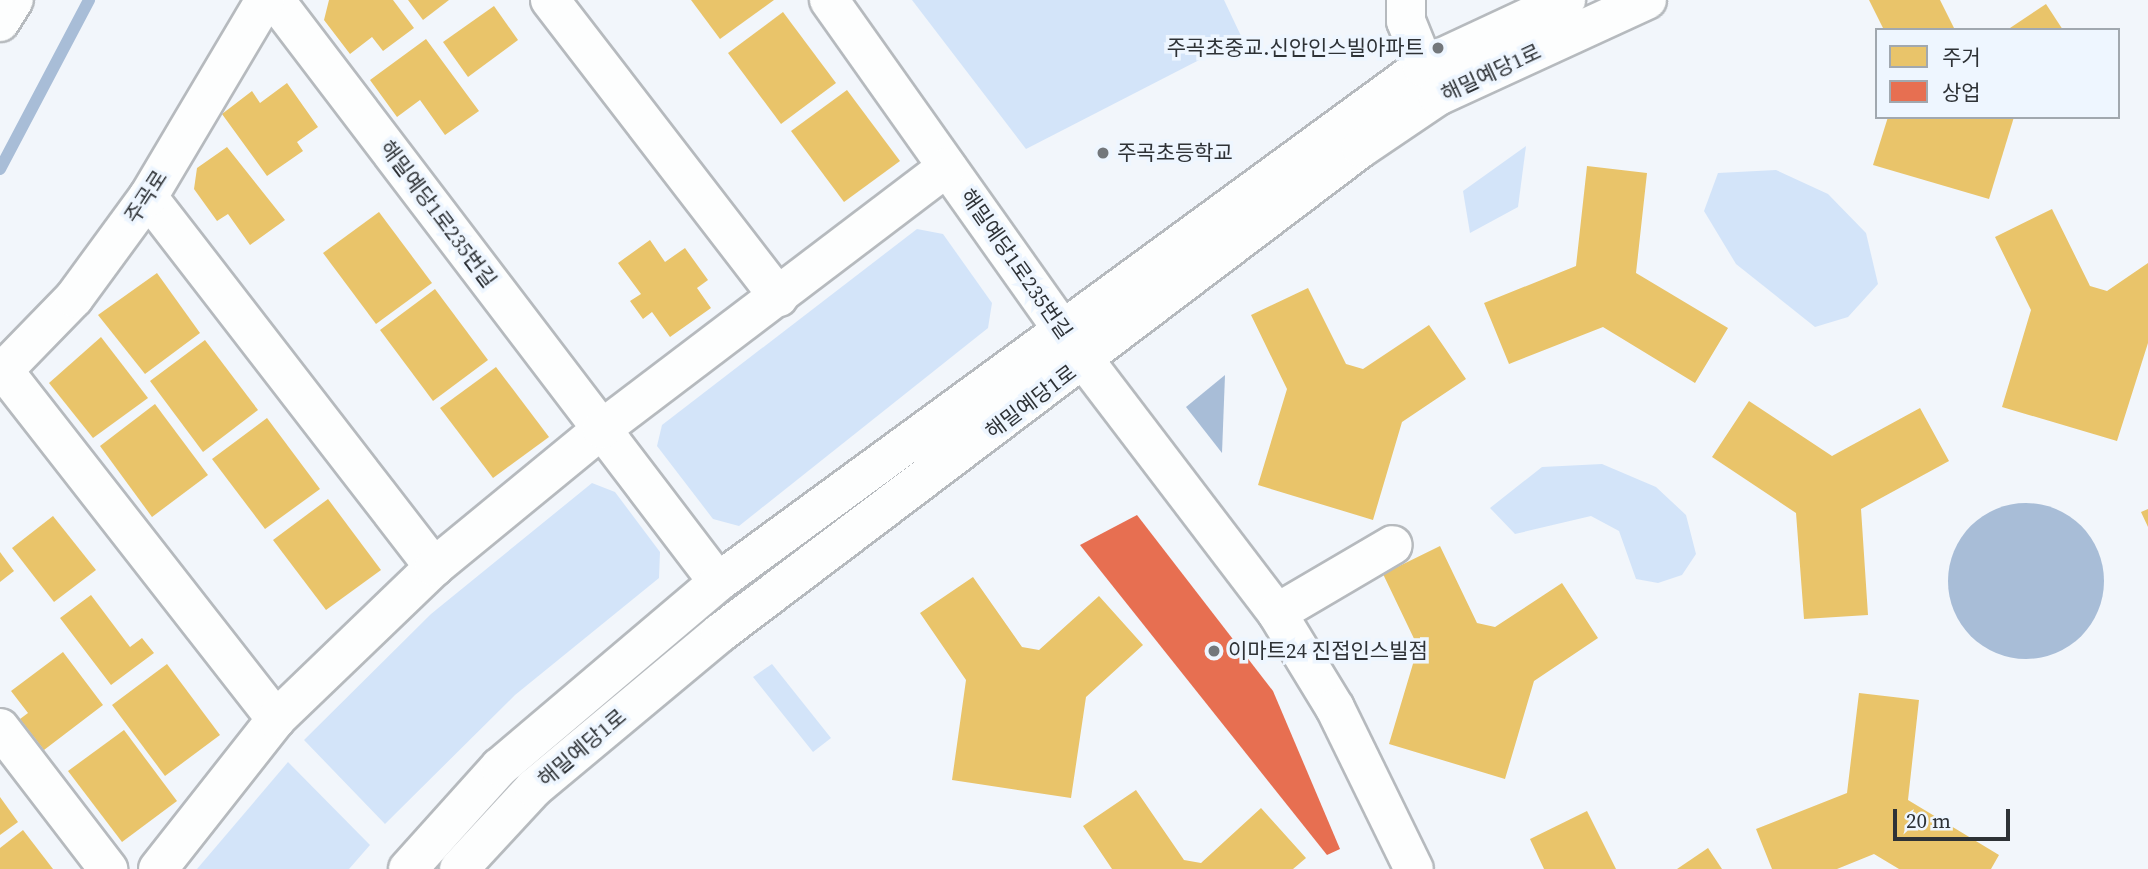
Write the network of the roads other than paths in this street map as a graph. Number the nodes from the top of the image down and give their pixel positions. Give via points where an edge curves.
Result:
1 (265, 0) edge
2 (275, 0) edge
3 (550, 0) edge
4 (829, 0) edge
5 (1406, 0) edge
6 (1566, 0) edge
7 (1647, 0) edge
8 (1430, 82) junction
9 (947, 167) junction
10 (148, 197) junction
11 (779, 297) junction
12 (1061, 328) junction
13 (1085, 361) junction
14 (2, 373) edge
15 (602, 429) junction
16 (1393, 545) dead end
17 (434, 567) junction
18 (718, 582) junction
19 (1277, 613) junction
20 (276, 719) junction
21 (0, 728) edge
22 (108, 869) edge
23 (158, 869) edge
24 (408, 869) edge
25 (459, 869) edge
26 (1414, 869) edge

1 - 10 street, 주곡로
2 - 15 street, 해밀예당1로235번길
3 - 11 street
4 - 9 street, 해밀예당1로235번길
5 - 8 street via 1406,21
6 - 8 street, 해밀예당1로
7 - 8 street, 해밀예당1로
8 - 12 street, 해밀예당1로
8 - 13 street, 해밀예당1로
9 - 11 street, 해밀예당1로235번길
9 - 12 street, 해밀예당1로235번길
10 - 14 street, 주곡로 via 74,298
10 - 17 street
11 - 15 street, 해밀예당1로235번길
12 - 13 street, 해밀예당1로235번길
12 - 18 street, 해밀예당1로
13 - 19 street, 해밀예당1로235번길
13 - 25 street, 해밀예당1로 via 720,634 534,788
14 - 20 street
15 - 17 street, 해밀예당1로235번길
15 - 18 street, 해밀예당1로235번길
16 - 19 street
17 - 20 street, 해밀예당1로235번길
18 - 24 street, 해밀예당1로 via 500,767
19 - 26 street, 해밀예당1로235번길 via 1335,708
20 - 23 street, 해밀예당1로235번길
21 - 22 street

